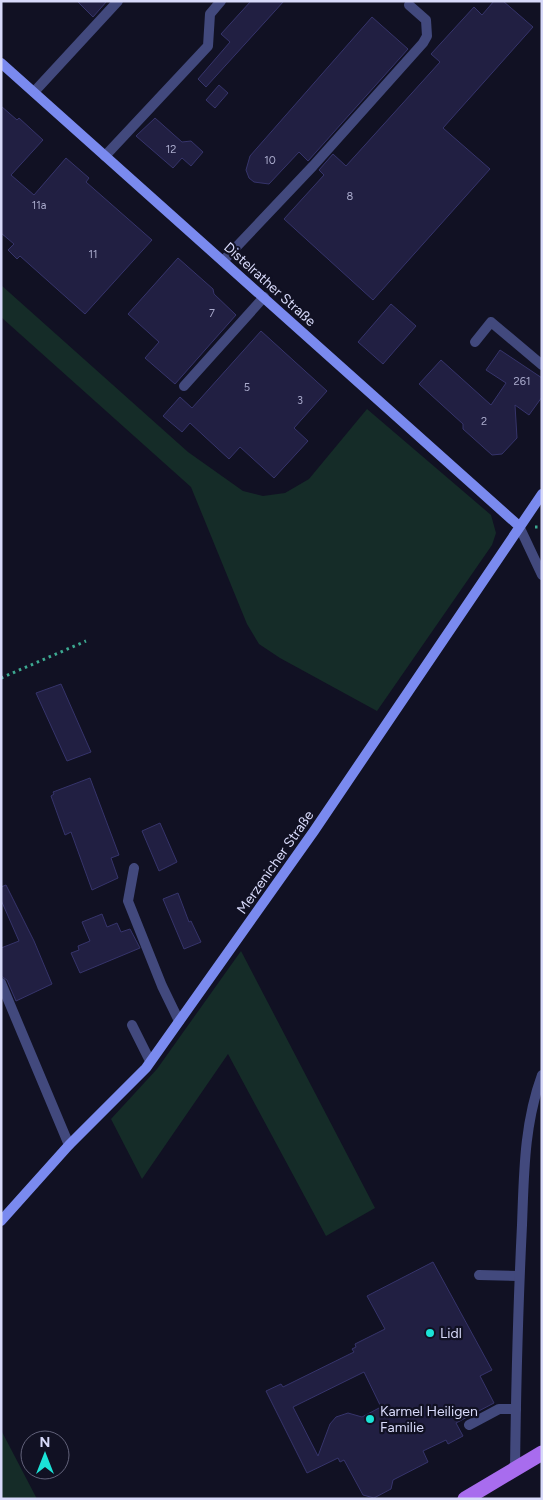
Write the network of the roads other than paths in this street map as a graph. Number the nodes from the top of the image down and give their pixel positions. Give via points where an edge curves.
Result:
1 (118, 1) edge
2 (221, 1) edge
3 (409, 5) dead end
4 (1, 63) edge
5 (34, 92) junction
6 (105, 156) junction
7 (223, 260) junction
8 (264, 297) junction
9 (475, 342) dead end
10 (542, 364) edge
11 (184, 386) dead end
12 (542, 494) edge
13 (519, 526) junction
14 (541, 574) edge
15 (134, 868) dead end
16 (1, 983) edge
17 (179, 1021) junction
18 (132, 1025) dead end
19 (150, 1061) junction
20 (542, 1074) edge
21 (69, 1145) junction
22 (1, 1221) edge
23 (479, 1275) dead end
24 (519, 1276) junction
25 (516, 1409) junction
26 (469, 1426) dead end
27 (542, 1453) edge
28 (515, 1469) junction
29 (465, 1499) edge

1 - 5 street
2 - 6 street via 210,14 208,46
3 - 7 street via 426,20 427,36 423,43
4 - 5 street, Distelrather Straße
5 - 6 street, Distelrather Straße
6 - 7 street, Distelrather Straße
7 - 8 street, Distelrather Straße
8 - 11 street
8 - 13 street, Distelrather Straße
9 - 10 street via 490,322
12 - 13 street, Merzenicher Straße
13 - 14 street
13 - 17 street, Merzenicher Straße via 422,673
15 - 17 street via 128,901
16 - 21 street
17 - 19 street, Merzenicher Straße
18 - 19 street
19 - 21 street, Merzenicher Straße
20 - 24 street via 526,1132
21 - 22 street, Merzenicher Straße
23 - 24 street
24 - 25 street
25 - 26 street via 499,1409
25 - 28 street
27 - 28 main road
28 - 29 main road

